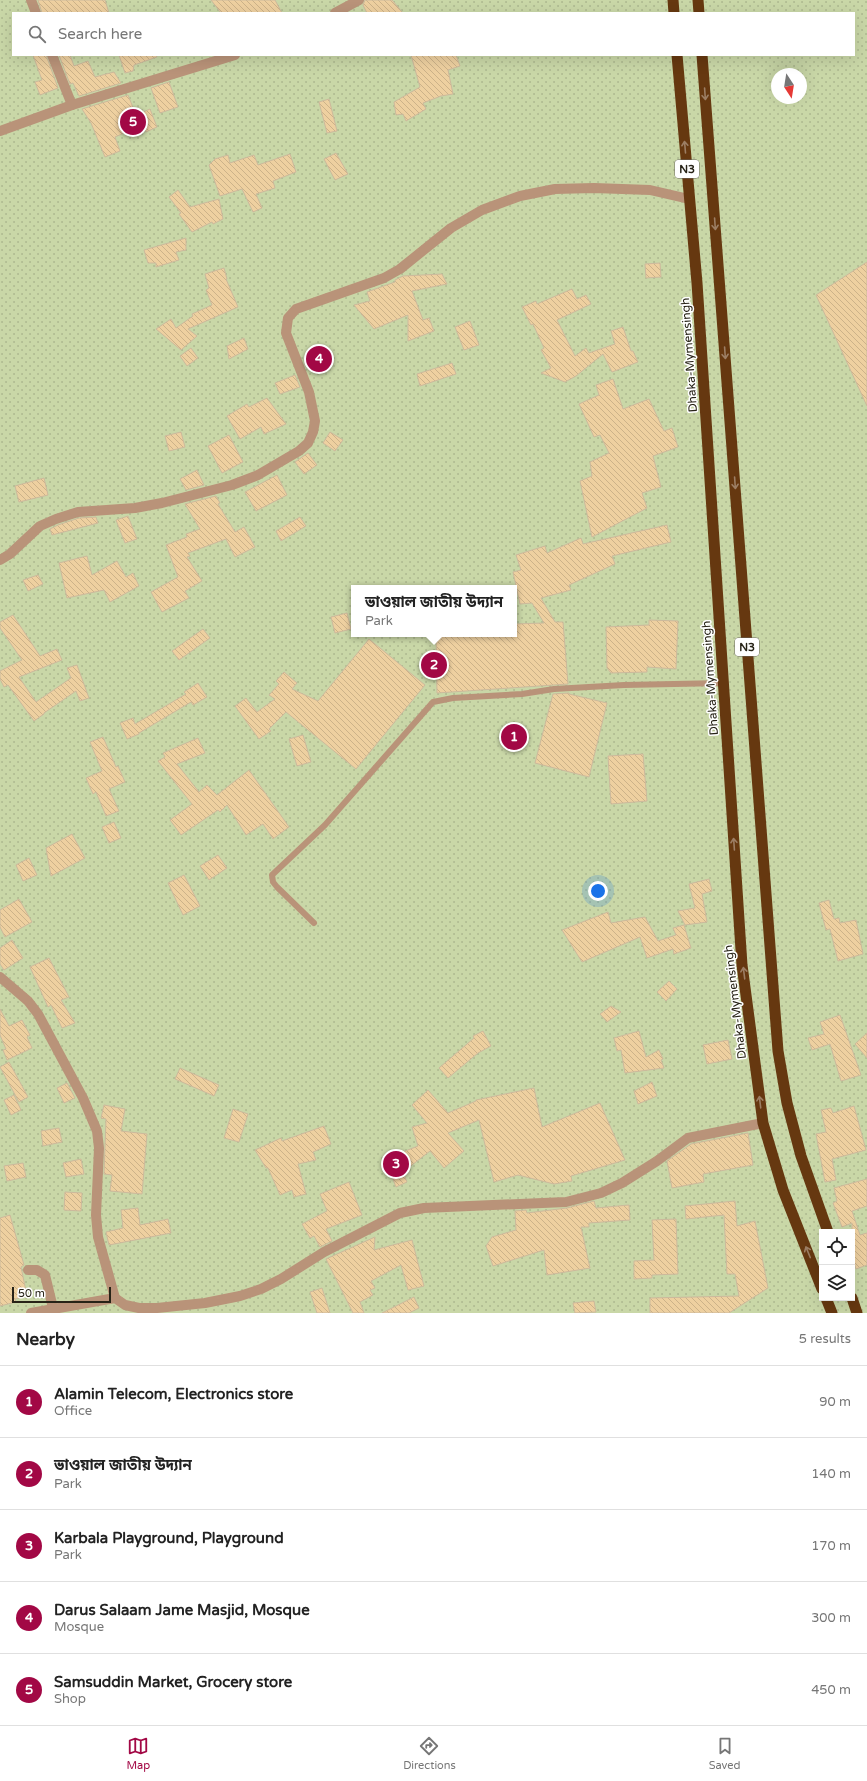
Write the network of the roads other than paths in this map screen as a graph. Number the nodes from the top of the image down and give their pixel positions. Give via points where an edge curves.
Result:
1 (31, 0) edge
2 (359, 0) edge
3 (673, 0) edge
4 (698, 0) edge
5 (36, 12) edge
6 (336, 12) edge
7 (674, 12) edge
8 (699, 12) edge
9 (52, 56) edge
10 (232, 56) edge
11 (677, 56) edge
12 (702, 56) edge
13 (72, 105) junction
14 (0, 131) edge
15 (689, 199) junction
16 (0, 560) edge
17 (724, 683) junction
18 (314, 923) dead end
19 (0, 977) edge
20 (763, 1123) junction
21 (827, 1229) edge
22 (28, 1270) dead end
23 (819, 1280) edge
24 (115, 1298) junction
25 (827, 1301) edge
26 (853, 1301) edge
27 (53, 1308) junction
28 (31, 1313) edge
29 (832, 1313) edge
30 (857, 1313) edge

1 - 5 street
2 - 6 street
3 - 7 highway
4 - 8 highway
9 - 13 street
10 - 13 street
15 -> 11 highway, Dhaka-Mymensingh / N3
12 -> 21 highway, N3 via 778,1050 801,1156
13 - 14 street
15 - 16 street via 650,190 555,190 520,196 482,210 451,228 400,269 384,278 296,309 288,318 286,333 309,392 315,421 308,443 299,452 258,475 232,485 162,503 135,508 78,512 56,519 40,526
15 - 17 highway, Dhaka-Mymensingh / N3 via 698,291
17 - 18 lane via 554,689 433,702 325,825 272,876 277,887
20 -> 17 highway, Dhaka-Mymensingh / N3 via 742,965
19 - 24 street via 28,1001 38,1014 83,1098 97,1132 98,1237
23 -> 20 highway, Dhaka-Mymensingh / N3 via 783,1190
20 - 24 street via 688,1138 622,1184 601,1193 566,1202 424,1208 400,1213 324,1252 261,1290 240,1296 157,1308 125,1305
22 - 27 street via 38,1270 45,1275
24 - 27 street
25 - 29 highway
26 - 30 highway
27 - 28 street

